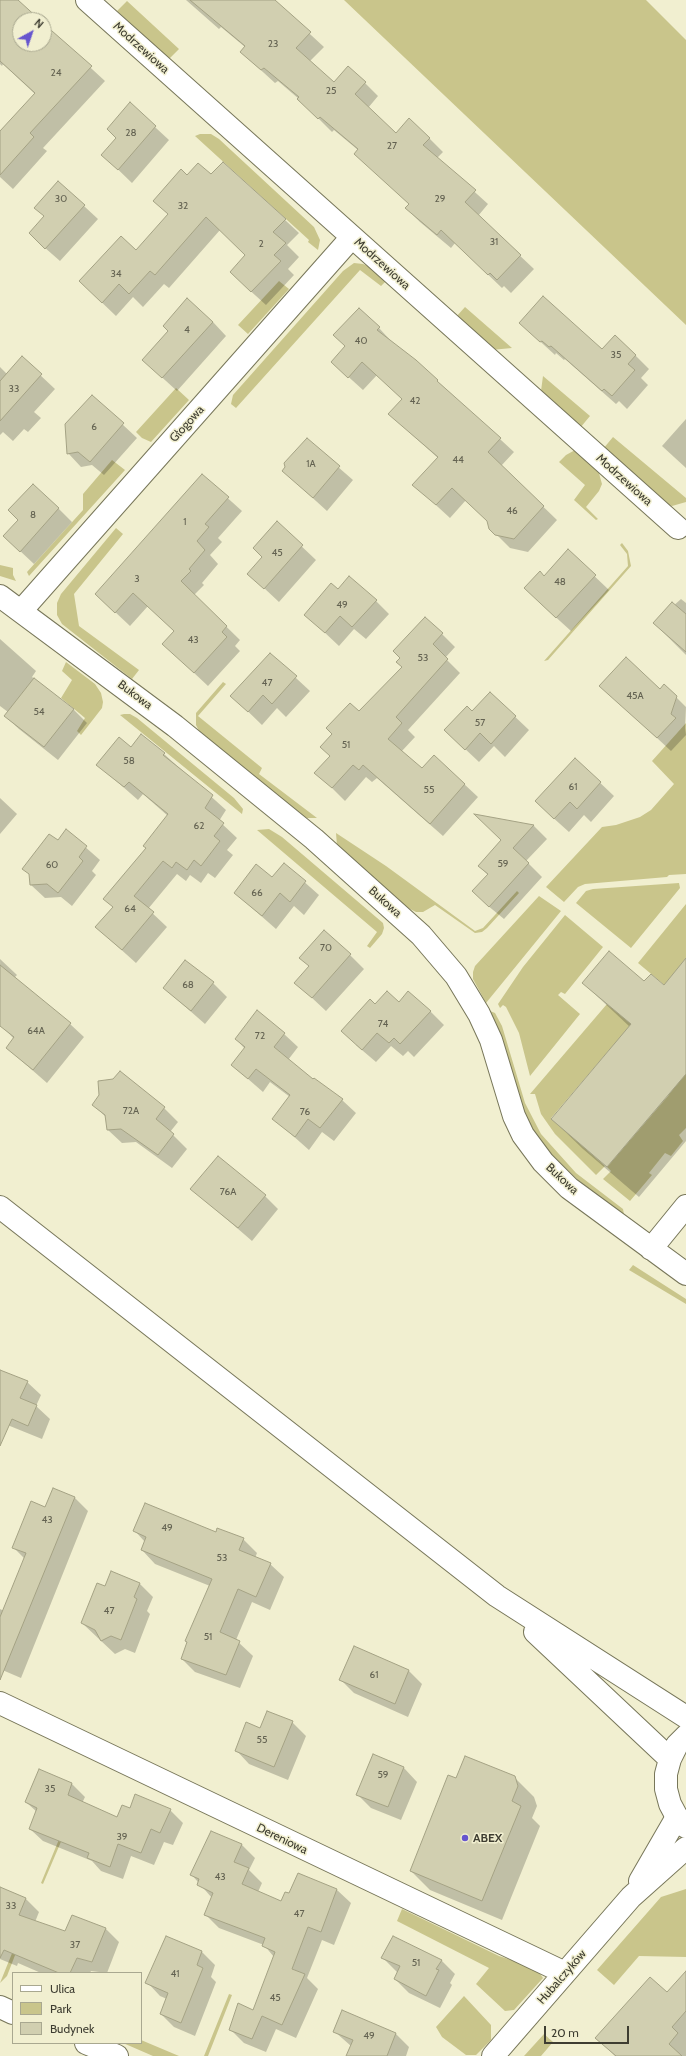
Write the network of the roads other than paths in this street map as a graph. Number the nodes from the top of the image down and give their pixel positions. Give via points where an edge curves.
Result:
1 (87, 0) edge
2 (352, 238) junction
3 (678, 528) dead end
4 (0, 596) edge
5 (21, 611) junction
6 (686, 1206) edge
7 (0, 1207) edge
8 (651, 1249) junction
9 (686, 1274) edge
10 (497, 1596) junction
11 (0, 1704) edge
12 (686, 1717) edge
13 (686, 1736) edge
14 (670, 1759) junction
15 (682, 1822) edge
16 (686, 1848) edge
17 (631, 1897) junction
18 (565, 1973) junction
19 (0, 2007) edge
20 (12, 2013) edge
21 (88, 2044) edge
22 (118, 2056) edge
23 (493, 2056) edge

1 - 2 street, Modrzewiowa
2 - 3 street, Modrzewiowa
2 - 5 street, Głogowa
4 - 5 street, Bukowa
5 - 8 street, Bukowa via 175,726 269,801 421,935 456,976 479,1014 491,1040 506,1093 523,1135 543,1162 569,1188
6 - 8 street
7 - 10 street
8 - 9 street, Bukowa
10 - 12 street
10 - 14 street
11 - 18 street, Dereniowa
13 - 14 street via 677,1745
14 - 15 street via 666,1789 670,1804
15 - 17 street, Hubalczyków
16 - 17 street, Hubalczyków
17 - 18 street, Hubalczyków
18 - 23 street, Hubalczyków
19 - 20 street
21 - 22 street

